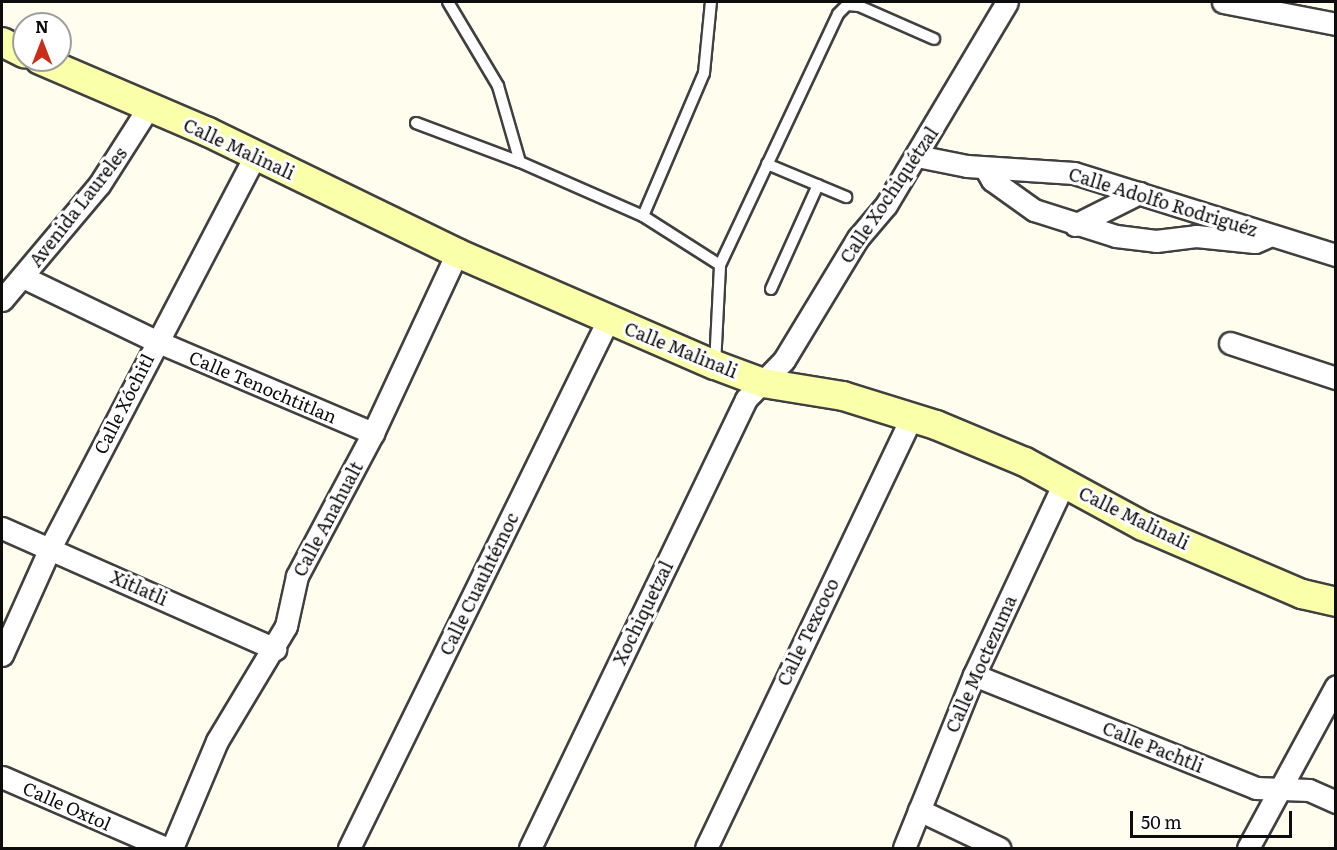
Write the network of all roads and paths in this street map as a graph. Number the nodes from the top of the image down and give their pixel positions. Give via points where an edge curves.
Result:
1 (448, 2) edge
2 (711, 2) edge
3 (1007, 2) edge
4 (1223, 2) edge
5 (1258, 5) edge
6 (1335, 24) edge
7 (934, 39) dead end
8 (67, 72) edge
9 (148, 108) junction
10 (416, 123) dead end
11 (255, 156) junction
12 (917, 156) junction
13 (520, 162) junction
14 (767, 164) junction
15 (985, 168) junction
16 (818, 185) junction
17 (1139, 193) junction
18 (846, 197) dead end
19 (643, 216) junction
20 (1075, 225) junction
21 (1270, 235) junction
22 (457, 253) junction
23 (1335, 255) edge
24 (720, 265) junction
25 (23, 277) junction
26 (771, 289) dead end
27 (2, 300) edge
28 (608, 320) junction
29 (156, 342) junction
30 (1230, 343) dead end
31 (715, 365) junction
32 (1335, 378) edge
33 (762, 383) junction
34 (912, 416) junction
35 (373, 433) junction
36 (1064, 483) junction
37 (2, 528) edge
38 (50, 548) junction
39 (1335, 602) edge
40 (275, 649) junction
41 (2, 655) edge
42 (974, 675) junction
43 (1335, 686) edge
44 (2, 777) edge
45 (1280, 789) junction
46 (1335, 802) edge
47 (919, 810) junction
48 (165, 849) edge
49 (172, 849) edge
50 (349, 849) edge
51 (530, 849) edge
52 (706, 849) edge
53 (904, 849) edge
54 (999, 849) edge
55 (1248, 849) edge

1 - 13 lane via 498,86
2 - 19 lane via 704,73
3 - 12 street, Calle Xochiquétzal
4 - 5 street
5 - 6 street
7 - 14 lane via 860,6 842,9
8 - 9 street, Calle Malinali
9 - 11 street, Calle Malinali
9 - 25 street, Avenida Laureles via 99,185
10 - 13 lane
11 - 22 street, Calle Malinali
11 - 29 street, Calle Xóchitl
12 - 15 street, Calle Adolfo Rodriguéz
12 - 33 street, Calle Xochiquétzal via 858,238 784,360
13 - 19 lane
14 - 16 lane
14 - 24 lane
15 - 17 street, Calle Adolfo Rodriguéz via 1074,173
15 - 20 street via 992,180 1034,210
16 - 18 lane
16 - 26 lane
17 - 20 street
17 - 21 street, Calle Adolfo Rodriguéz
19 - 24 lane
20 - 21 street via 1156,241 1197,236 1255,242
21 - 23 street, Calle Adolfo Rodriguéz
22 - 28 street, Calle Malinali
22 - 35 street, Calle Anahualt
24 - 31 lane
25 - 27 street, Avenida Laureles
25 - 29 street, Calle Tenochtitlan
28 - 31 street, Calle Malinali
28 - 50 street, Calle Cuauhtémoc
29 - 35 street, Calle Tenochtitlan
29 - 38 street, Calle Xóchitl
30 - 32 street
31 - 33 street, Calle Malinali
33 - 34 street, Calle Malinali via 843,396
33 - 51 street, Xochiquetzal via 746,399
34 - 36 street, Calle Malinali
34 - 52 street, Calle Texcoco
35 - 40 street, Calle Anahualt via 297,576 286,626
36 - 39 street, Calle Malinali via 1143,526 1302,594
36 - 42 street, Calle Moctezuma
37 - 38 street, Xitlatli
38 - 40 street, Xitlatli
38 - 41 street, Calle Xóchitl
40 - 49 street, Calle Anahualt via 217,741
42 - 45 street, Calle Pachtli via 1256,788
42 - 47 street, Calle Moctezuma
43 - 45 street
44 - 48 street, Calle Oxtol
45 - 46 street, Calle Pachtli via 1309,790
45 - 55 street
47 - 53 street, Calle Moctezuma
47 - 54 street

